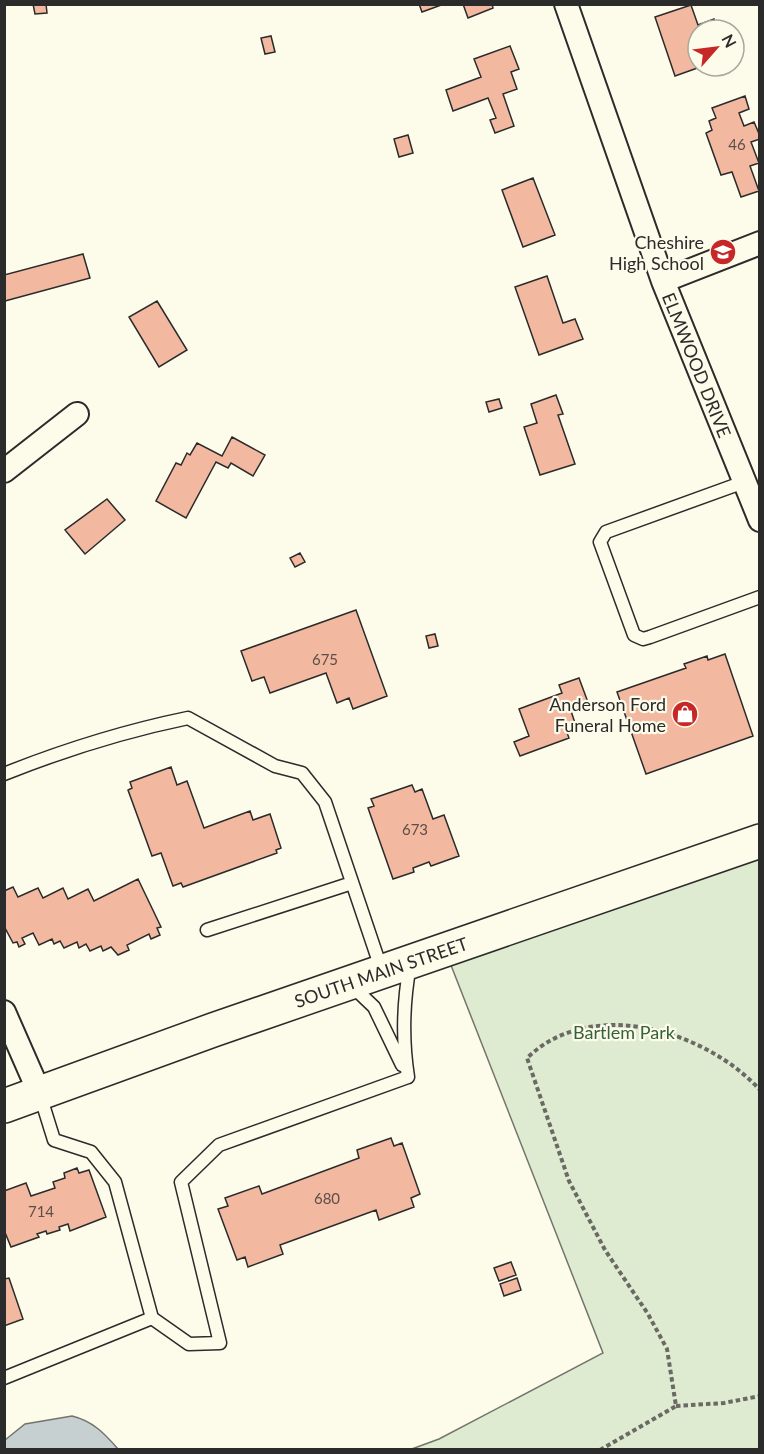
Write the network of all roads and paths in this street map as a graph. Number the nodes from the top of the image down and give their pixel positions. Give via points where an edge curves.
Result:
1 (566, 4) edge
2 (759, 243) edge
3 (663, 281) junction
4 (77, 414) dead end
5 (4, 471) edge
6 (744, 482) junction
7 (758, 513) edge
8 (759, 597) edge
9 (4, 774) edge
10 (759, 841) edge
11 (352, 883) junction
12 (207, 930) dead end
13 (397, 967) junction
14 (350, 983) junction
15 (4, 1012) edge
16 (408, 1077) junction
17 (759, 1090) edge
18 (40, 1094) junction
19 (4, 1106) edge
20 (152, 1318) junction
21 (4, 1378) edge
22 (759, 1396) edge
23 (676, 1406) junction
24 (600, 1449) edge

1 - 3 street, ELMWOOD DRIVE
2 - 3 street
3 - 6 street, ELMWOOD DRIVE
4 - 5 street
6 - 7 street, ELMWOOD DRIVE
6 - 8 lane via 606,532 600,542 634,634 639,638
9 - 11 lane via 144,727 188,718 275,766 302,773 325,802
10 - 13 highway, SOUTH MAIN STREET
11 - 12 lane
11 - 13 lane
13 - 14 highway, SOUTH MAIN STREET
13 - 16 lane via 404,998 403,1048
14 - 16 lane via 374,1007
14 - 18 highway, SOUTH MAIN STREET
15 - 18 street
16 - 20 lane via 219,1145 181,1182 220,1343 189,1344
17 - 23 path via 701,1045 631,1024 590,1026 541,1045 526,1058 569,1181 605,1251 667,1349
18 - 19 highway, SOUTH MAIN STREET
18 - 20 lane via 54,1140 91,1152 115,1182
20 - 21 lane
22 - 23 path
23 - 24 path

